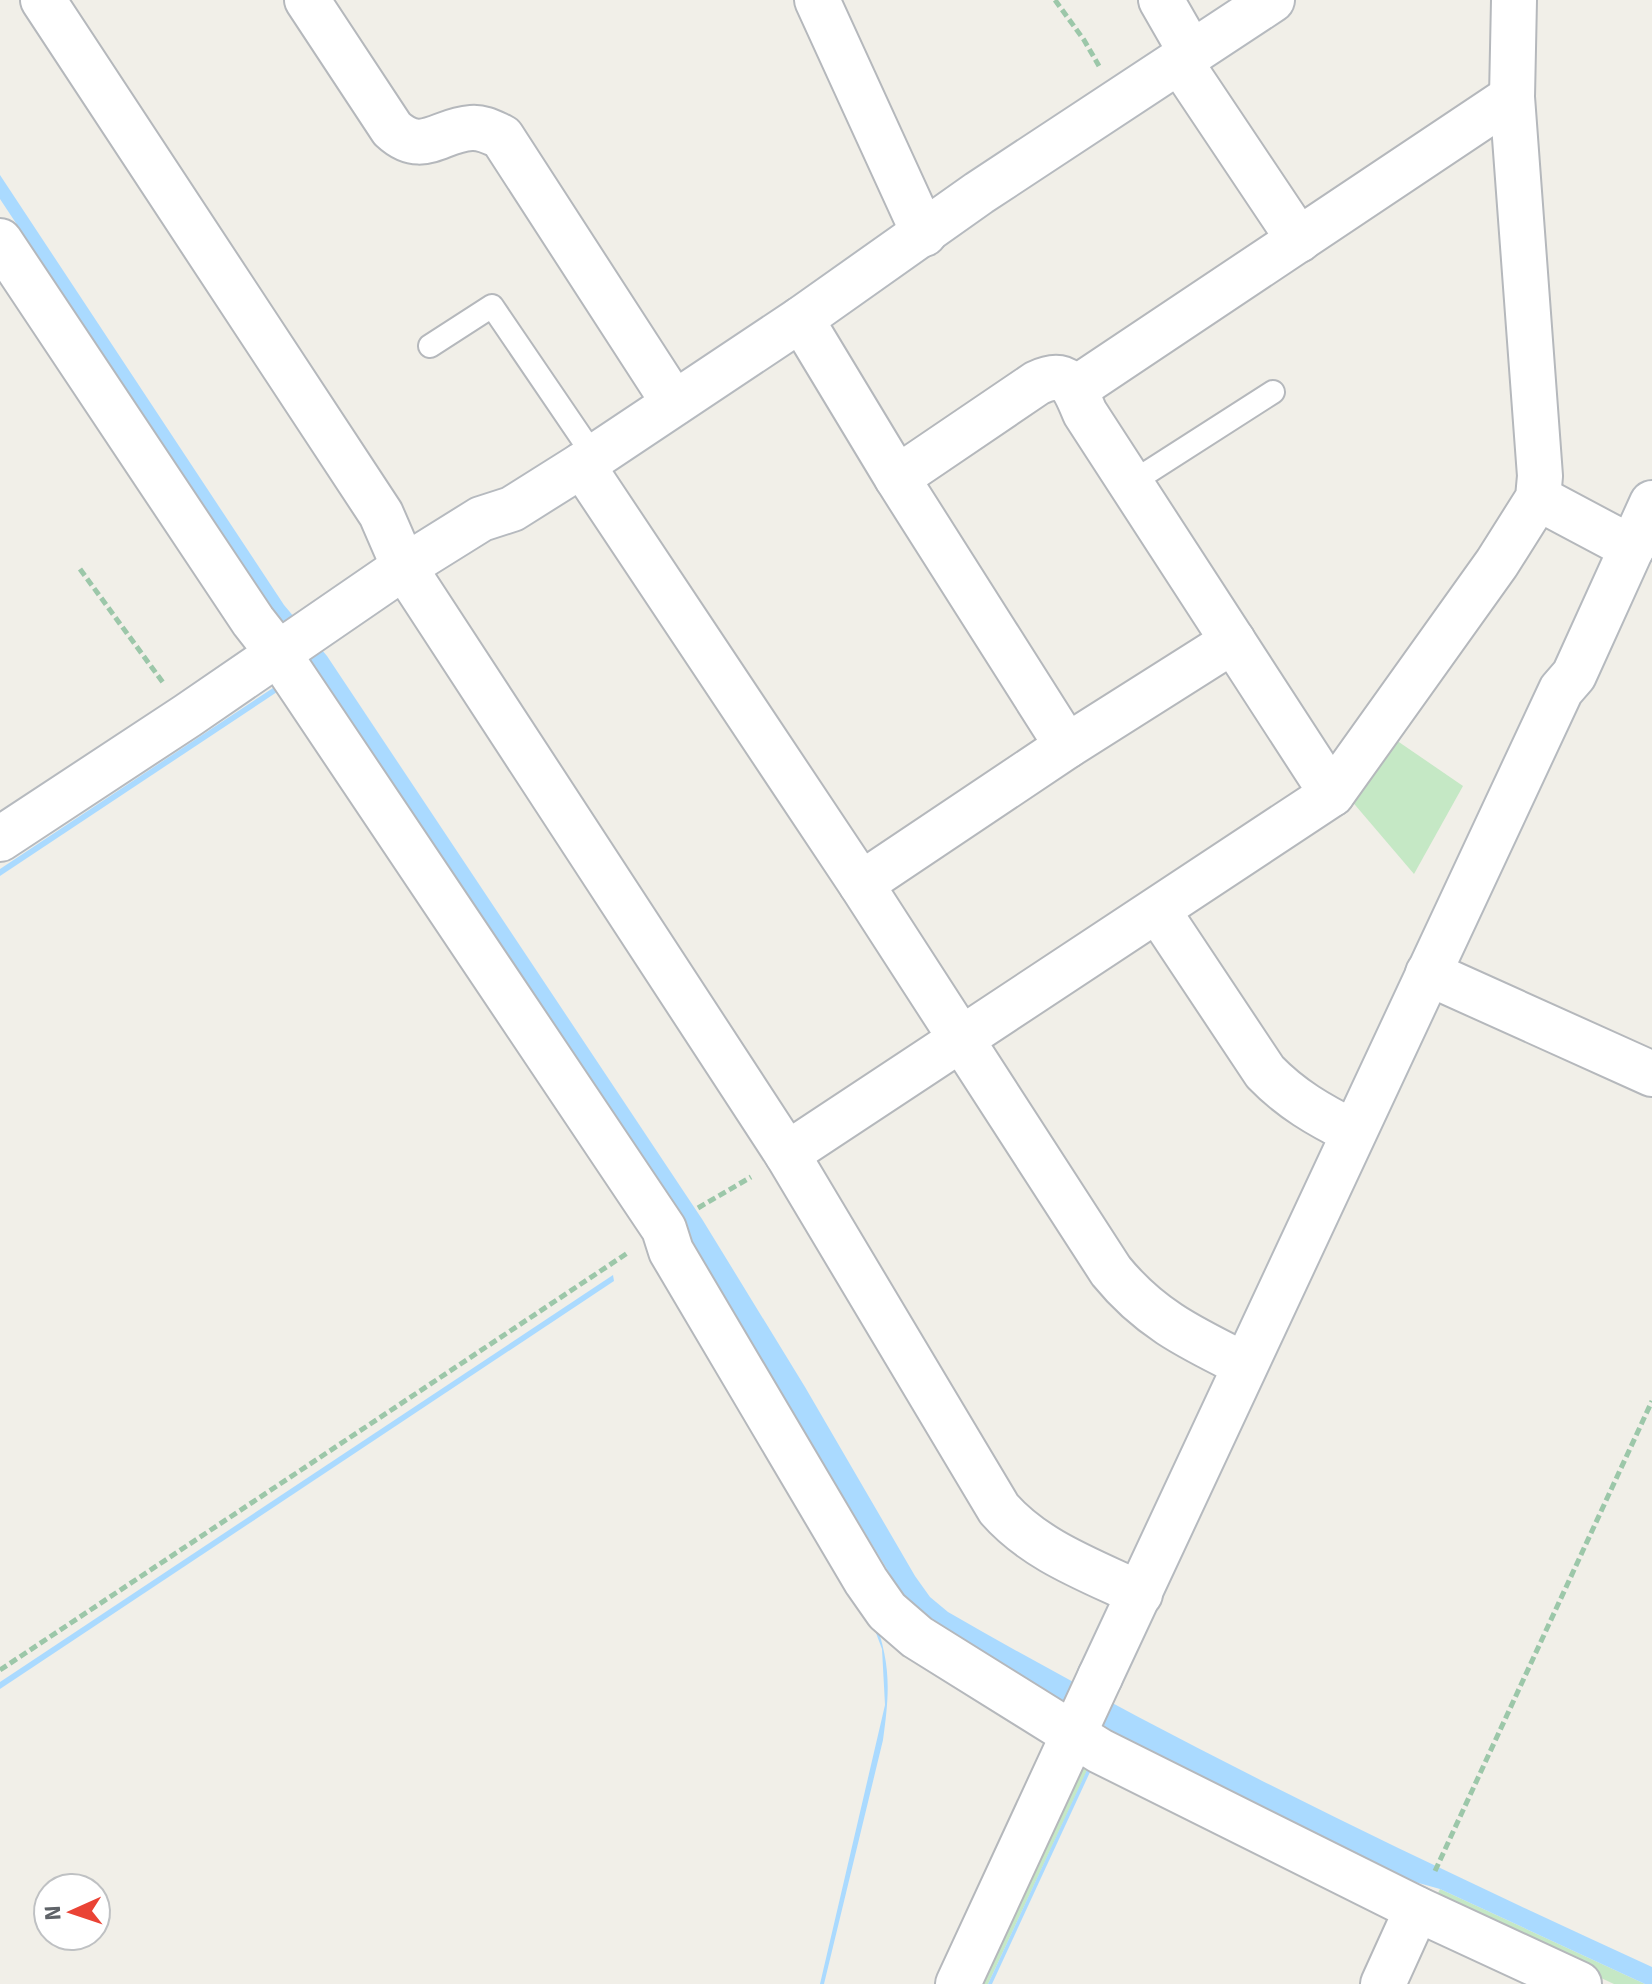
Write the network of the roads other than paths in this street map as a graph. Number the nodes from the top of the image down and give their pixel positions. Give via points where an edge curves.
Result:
1 (43, 0) edge
2 (307, 0) edge
3 (817, 0) edge
4 (1161, 0) edge
5 (1272, 0) edge
6 (1514, 0) edge
7 (1186, 58) junction
8 (1512, 97) junction
9 (924, 234) junction
10 (1299, 240) junction
11 (0, 241) edge
12 (801, 319) junction
13 (430, 346) dead end
14 (1075, 389) junction
15 (1273, 392) dead end
16 (674, 403) junction
17 (588, 460) junction
18 (897, 478) junction
19 (1131, 483) junction
20 (1538, 498) junction
21 (1652, 503) edge
22 (1632, 548) junction
23 (404, 567) junction
24 (1233, 641) junction
25 (278, 653) junction
26 (1067, 746) junction
27 (1332, 794) junction
28 (0, 839) edge
29 (861, 884) junction
30 (1158, 911) junction
31 (1428, 973) junction
32 (961, 1040) junction
33 (1652, 1074) edge
34 (1353, 1132) junction
35 (787, 1154) junction
36 (1245, 1365) junction
37 (1140, 1594) junction
38 (1074, 1734) junction
39 (1417, 1909) junction
40 (958, 1984) edge
41 (1383, 1984) edge
42 (1579, 1984) edge

1 - 23 street via 381,514
2 - 16 street via 404,140 422,143 469,128 502,137
3 - 9 street
4 - 7 street
5 - 7 street
6 - 8 street
7 - 9 street
7 - 10 street
8 - 10 street
8 - 20 street
9 - 12 street
10 - 14 street
11 - 25 street
12 - 16 street
12 - 18 street
13 - 17 lane via 492,306
14 - 18 street via 1051,376 1037,383
14 - 19 street
15 - 19 lane
16 - 17 street
17 - 23 street via 512,509 481,519
17 - 29 street
18 - 26 street
19 - 24 street
20 - 22 street
20 - 27 street
21 - 22 street
22 - 31 street
23 - 25 street
23 - 35 street
24 - 26 street
24 - 27 street
25 - 28 street
25 - 38 street via 664,1229 679,1265 887,1611 946,1657
26 - 29 street
27 - 30 street
29 - 32 street
30 - 32 street
30 - 34 street via 1265,1072 1286,1094
31 - 33 street
31 - 34 street
32 - 35 street
32 - 36 street via 1132,1298 1160,1320
34 - 36 street
35 - 37 street via 999,1509 1043,1548
36 - 37 street
37 - 38 street
38 - 39 street
38 - 40 street
39 - 41 street
39 - 42 street

